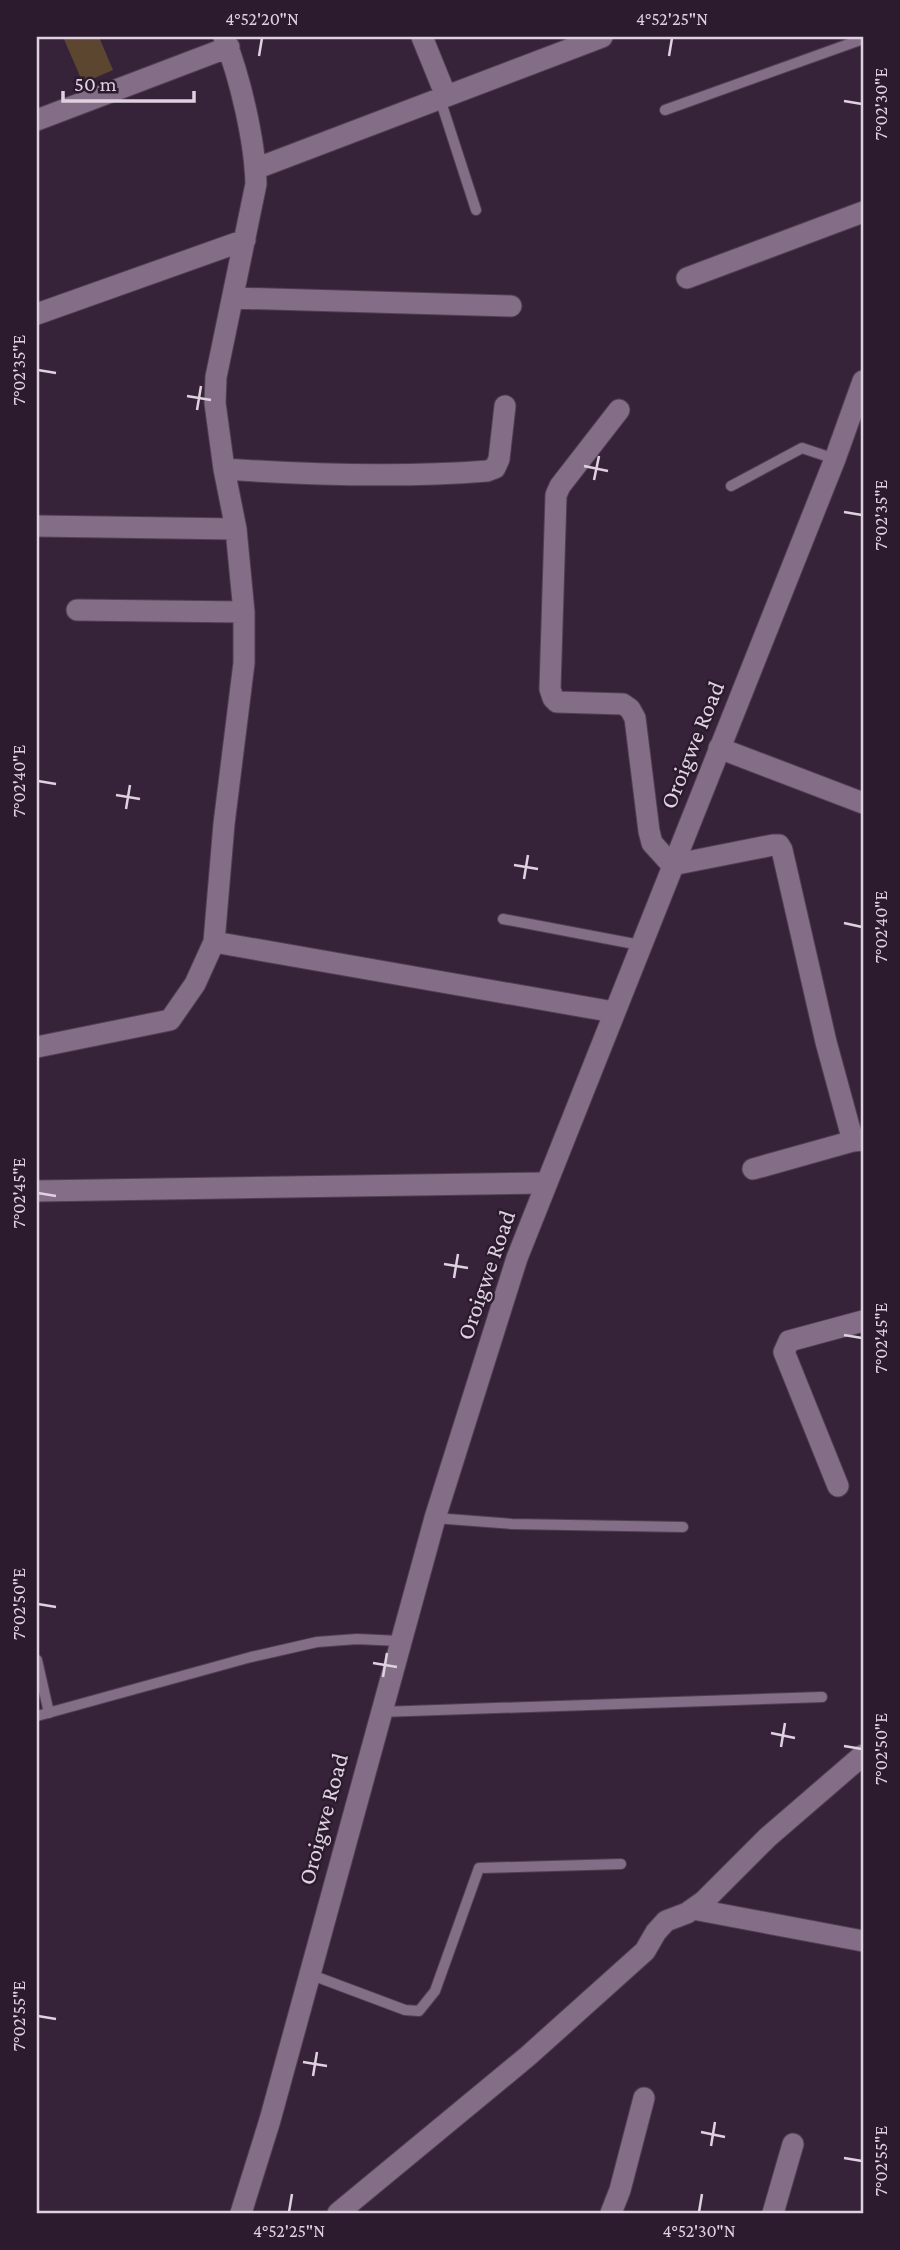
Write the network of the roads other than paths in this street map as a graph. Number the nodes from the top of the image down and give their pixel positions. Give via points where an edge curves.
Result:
1 (422, 37) edge
2 (602, 37) edge
3 (863, 39) edge
4 (226, 42) edge
5 (443, 98) junction
6 (665, 110) dead end
7 (37, 120) edge
8 (256, 169) junction
9 (476, 210) dead end
10 (863, 212) edge
11 (245, 240) junction
12 (687, 278) dead end
13 (233, 298) junction
14 (511, 306) dead end
15 (37, 314) edge
16 (863, 381) edge
17 (505, 406) dead end
18 (619, 410) dead end
19 (835, 459) junction
20 (223, 469) junction
21 (731, 486) dead end
22 (37, 526) edge
23 (236, 528) junction
24 (77, 610) dead end
25 (244, 612) junction
26 (719, 748) junction
27 (863, 803) edge
28 (672, 864) junction
29 (503, 919) dead end
30 (214, 943) junction
31 (640, 945) junction
32 (614, 1012) junction
33 (37, 1047) edge
34 (858, 1140) edge
35 (753, 1169) dead end
36 (546, 1183) junction
37 (37, 1191) edge
38 (863, 1321) edge
39 (838, 1486) dead end
40 (435, 1518) junction
41 (683, 1527) dead end
42 (400, 1641) junction
43 (37, 1660) edge
44 (822, 1697) dead end
45 (380, 1712) junction
46 (49, 1713) junction
47 (37, 1716) edge
48 (863, 1755) edge
49 (621, 1864) dead end
50 (693, 1909) junction
51 (863, 1941) edge
52 (309, 1974) junction
53 (644, 2098) dead end
54 (793, 2144) dead end
55 (242, 2213) edge
56 (338, 2213) edge
57 (611, 2213) edge
58 (773, 2213) edge

1 - 5 street
2 - 5 street
3 - 6 lane
4 - 7 street
4 - 8 street
5 - 8 street
5 - 9 lane
8 - 11 street
10 - 12 street
11 - 13 street
11 - 15 street
13 - 14 street
13 - 20 street via 216,377
16 - 19 street, Oroigwe Road
17 - 20 street via 499,459 488,471 328,476
18 - 28 street via 556,495 550,689 557,702 623,704 630,709 652,843
19 - 21 lane via 802,448
19 - 26 street, Oroigwe Road
20 - 23 street
22 - 23 street
23 - 25 street
24 - 25 street
25 - 30 street via 244,663
26 - 27 street
26 - 28 street, Oroigwe Road
28 - 31 street, Oroigwe Road
28 - 34 street via 779,845 826,1042
29 - 31 lane
30 - 32 street
30 - 33 street via 195,984 170,1020
31 - 32 street, Oroigwe Road
32 - 36 street, Oroigwe Road
34 - 35 street
36 - 37 street
36 - 40 street, Oroigwe Road via 517,1258
38 - 39 street via 789,1341 784,1352
40 - 41 lane
40 - 42 street, Oroigwe Road
42 - 45 street, Oroigwe Road
42 - 46 lane via 317,1642
43 - 46 lane
44 - 45 lane
45 - 52 street, Oroigwe Road
46 - 47 lane
48 - 50 street
49 - 52 lane via 479,1868 435,1990 419,2011 405,2010
50 - 51 street
50 - 56 street via 666,1922 645,1951 609,1985
52 - 55 street, Oroigwe Road
53 - 57 street
54 - 58 street

